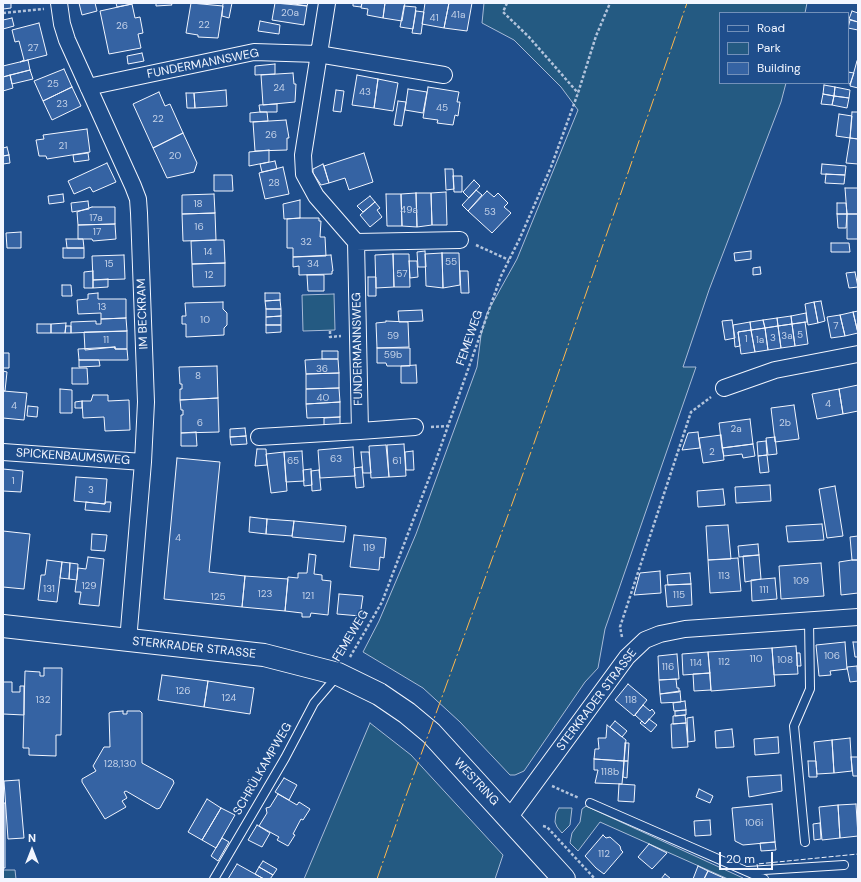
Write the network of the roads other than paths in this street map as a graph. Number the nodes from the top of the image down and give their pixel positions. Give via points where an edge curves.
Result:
1 (327, 3) edge
2 (59, 5) edge
3 (318, 54) junction
4 (444, 75) dead end
5 (88, 87) junction
6 (460, 240) road end
7 (356, 242) junction
8 (858, 354) edge
9 (724, 388) road end
10 (415, 427) dead end
11 (360, 431) junction
12 (259, 437) dead end
13 (3, 452) edge
14 (143, 462) junction
15 (858, 617) edge
16 (809, 620) junction
17 (3, 626) edge
18 (128, 641) junction
19 (338, 674) junction
20 (379, 694) joint
21 (590, 803) road end
22 (503, 811) junction
23 (805, 842) dead end
24 (844, 865) dead end
25 (747, 872) junction
26 (214, 879) edge
27 (564, 879) edge
28 (764, 879) edge

1 - 3 street
2 - 5 street, IM BECKRAM via 67,40
3 - 4 street, FUNDERMANNSWEG
3 - 5 street, FUNDERMANNSWEG via 254,52
3 - 7 street via 303,155 304,174 316,196
5 - 14 street, IM BECKRAM via 138,199 145,339 146,402
6 - 7 street
7 - 11 street, FUNDERMANNSWEG
8 - 9 street via 775,370
10 - 11 street
11 - 12 street
13 - 14 street, SPICKENBAUMSWEG
14 - 18 street, IM BECKRAM
15 - 16 street, STERKRADER STRASSE
16 - 22 street, STERKRADER STRASSE via 679,630 644,640 627,657 538,780
16 - 23 lane via 810,689 794,726
17 - 18 main road, STERKRADER STRASSE
18 - 19 main road, STERKRADER STRASSE via 264,655
19 - 20 main road, STERKRADER STRASSE
19 - 26 lane, SCHRÜLKAMPWEG via 314,703
20 - 22 main road, WESTRING via 430,733
21 - 25 lane
22 - 27 main road, WESTRING
24 - 25 lane
25 - 28 lane

